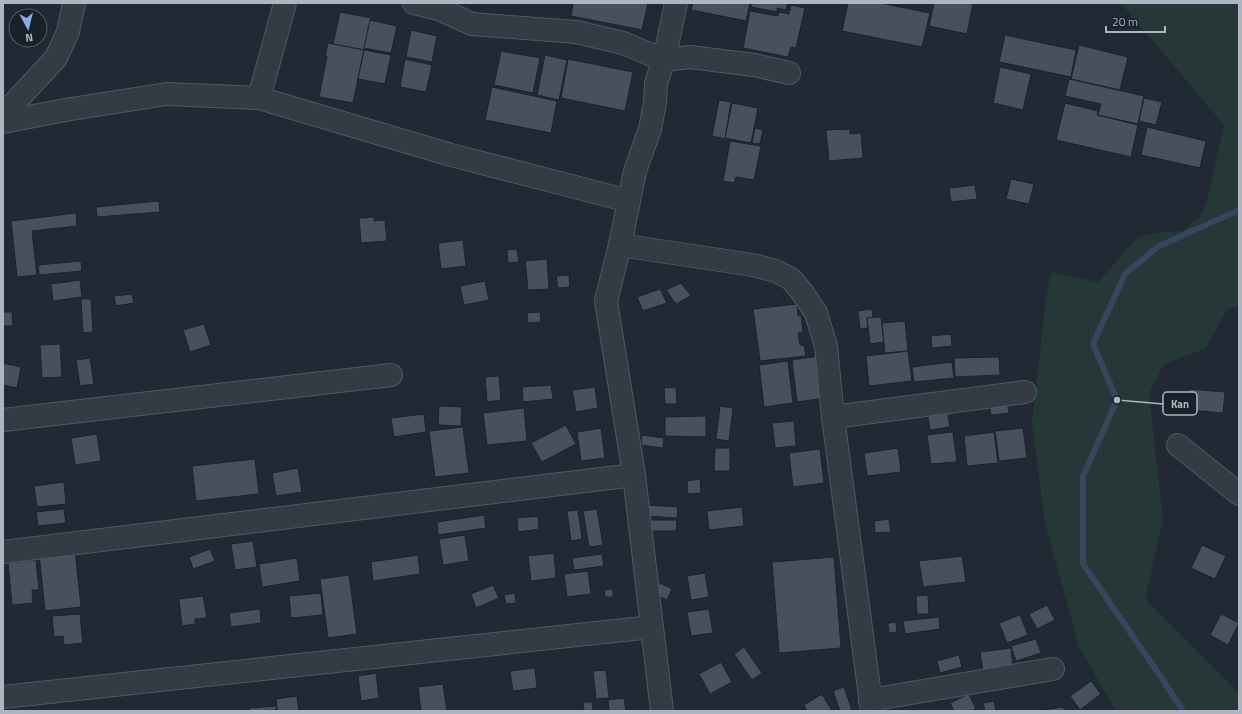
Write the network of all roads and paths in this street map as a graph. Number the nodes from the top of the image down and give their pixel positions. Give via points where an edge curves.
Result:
1 (74, 3) edge
2 (286, 3) edge
3 (414, 3) edge
4 (676, 3) edge
5 (664, 60) junction
6 (789, 73) dead end
7 (259, 98) junction
8 (3, 115) edge
9 (3, 122) edge
10 (629, 201) junction
11 (620, 245) junction
12 (391, 376) dead end
13 (1025, 392) dead end
14 (833, 417) junction
15 (3, 420) edge
16 (1178, 445) dead end
17 (634, 475) junction
18 (1239, 494) edge
19 (3, 552) edge
20 (652, 627) junction
21 (1053, 669) dead end
22 (3, 697) edge
23 (871, 705) edge
24 (662, 711) edge

1 - 8 street via 68,32 56,58
2 - 7 street
3 - 5 street via 439,9 472,24 576,32 623,43
4 - 5 street
5 - 6 street via 690,57 754,65
5 - 10 street via 656,83 656,104 650,129 635,171
7 - 9 street via 167,94
7 - 10 street via 451,155
10 - 11 street
11 - 14 street via 753,265 776,271 791,280 816,313 826,346
11 - 17 street via 606,301
12 - 15 street
13 - 14 street
14 - 23 street
16 - 18 street
17 - 19 street
17 - 20 street
20 - 22 street
20 - 24 street
21 - 23 street

